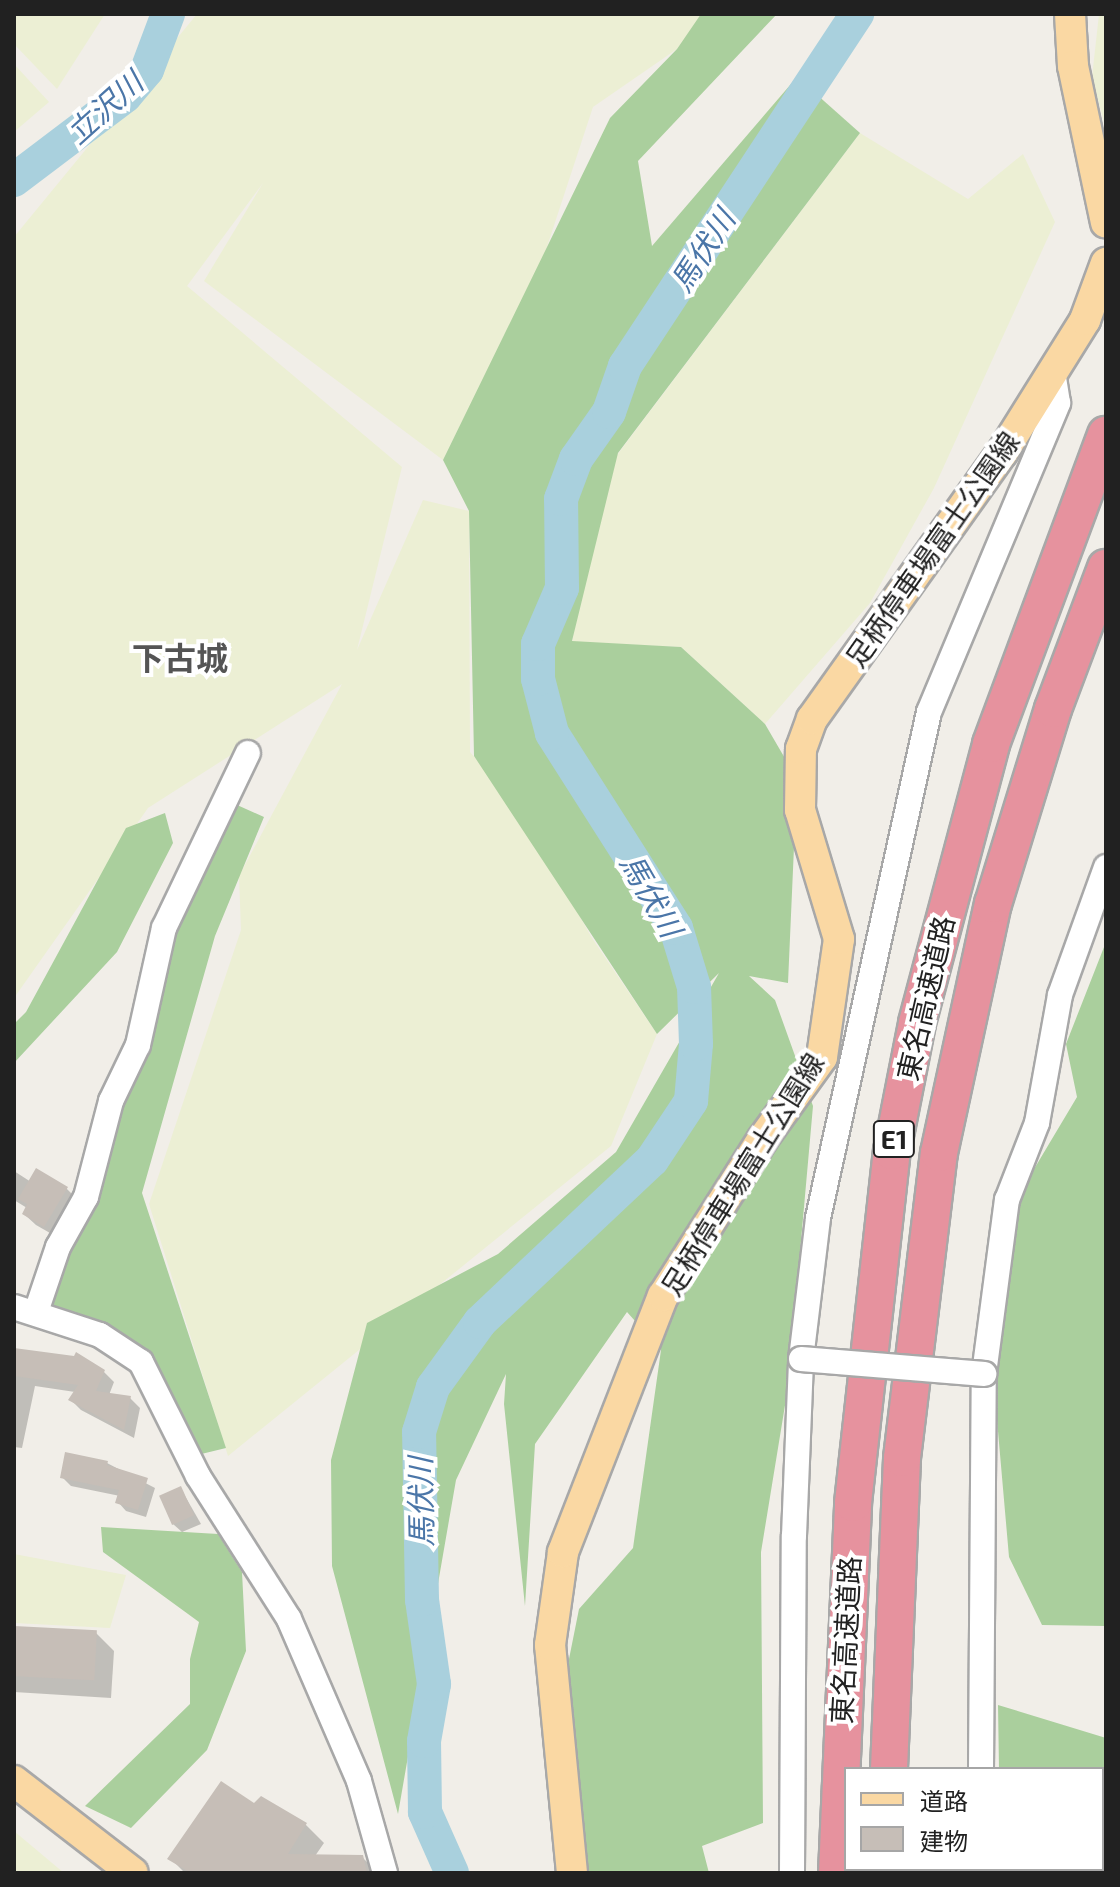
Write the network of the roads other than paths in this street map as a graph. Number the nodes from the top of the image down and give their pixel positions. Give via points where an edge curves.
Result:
1 (1070, 14) edge
2 (1106, 223) edge
3 (1106, 263) edge
4 (1053, 371) junction
5 (1106, 435) edge
6 (1106, 568) edge
7 (248, 753) dead end
8 (1106, 867) edge
9 (25, 1309) edge
10 (801, 1359) junction
11 (984, 1374) junction
12 (889, 1767) edge
13 (981, 1767) edge
14 (14, 1781) edge
15 (133, 1873) edge
16 (385, 1873) edge
17 (572, 1873) edge
18 (792, 1873) edge
19 (837, 1873) edge

1 - 2 main road via 1073,66
3 - 4 main road, 足柄停車場富士公園線 via 1085,320
4 - 10 street via 1058,403 929,712 818,1218
4 - 17 main road, 足柄停車場富士公園線 via 950,530 812,719 801,749 800,810 839,939 822,1057 663,1296 563,1552 550,1645
5 - 19 highway, 東名高速道路 / E1 via 1033,619 991,744 924,995 892,1151 853,1503
6 - 12 highway, 東名高速道路 / E1 via 1053,709 993,904 939,1153 902,1458
7 - 9 street via 164,928 138,1045 111,1101 86,1197
8 - 11 street via 1060,995 1037,1123 1007,1200
9 - 16 street via 100,1335 141,1362 198,1476 289,1619 359,1781
10 - 11 street, bridge
10 - 18 street
11 - 13 street
14 - 15 main road

